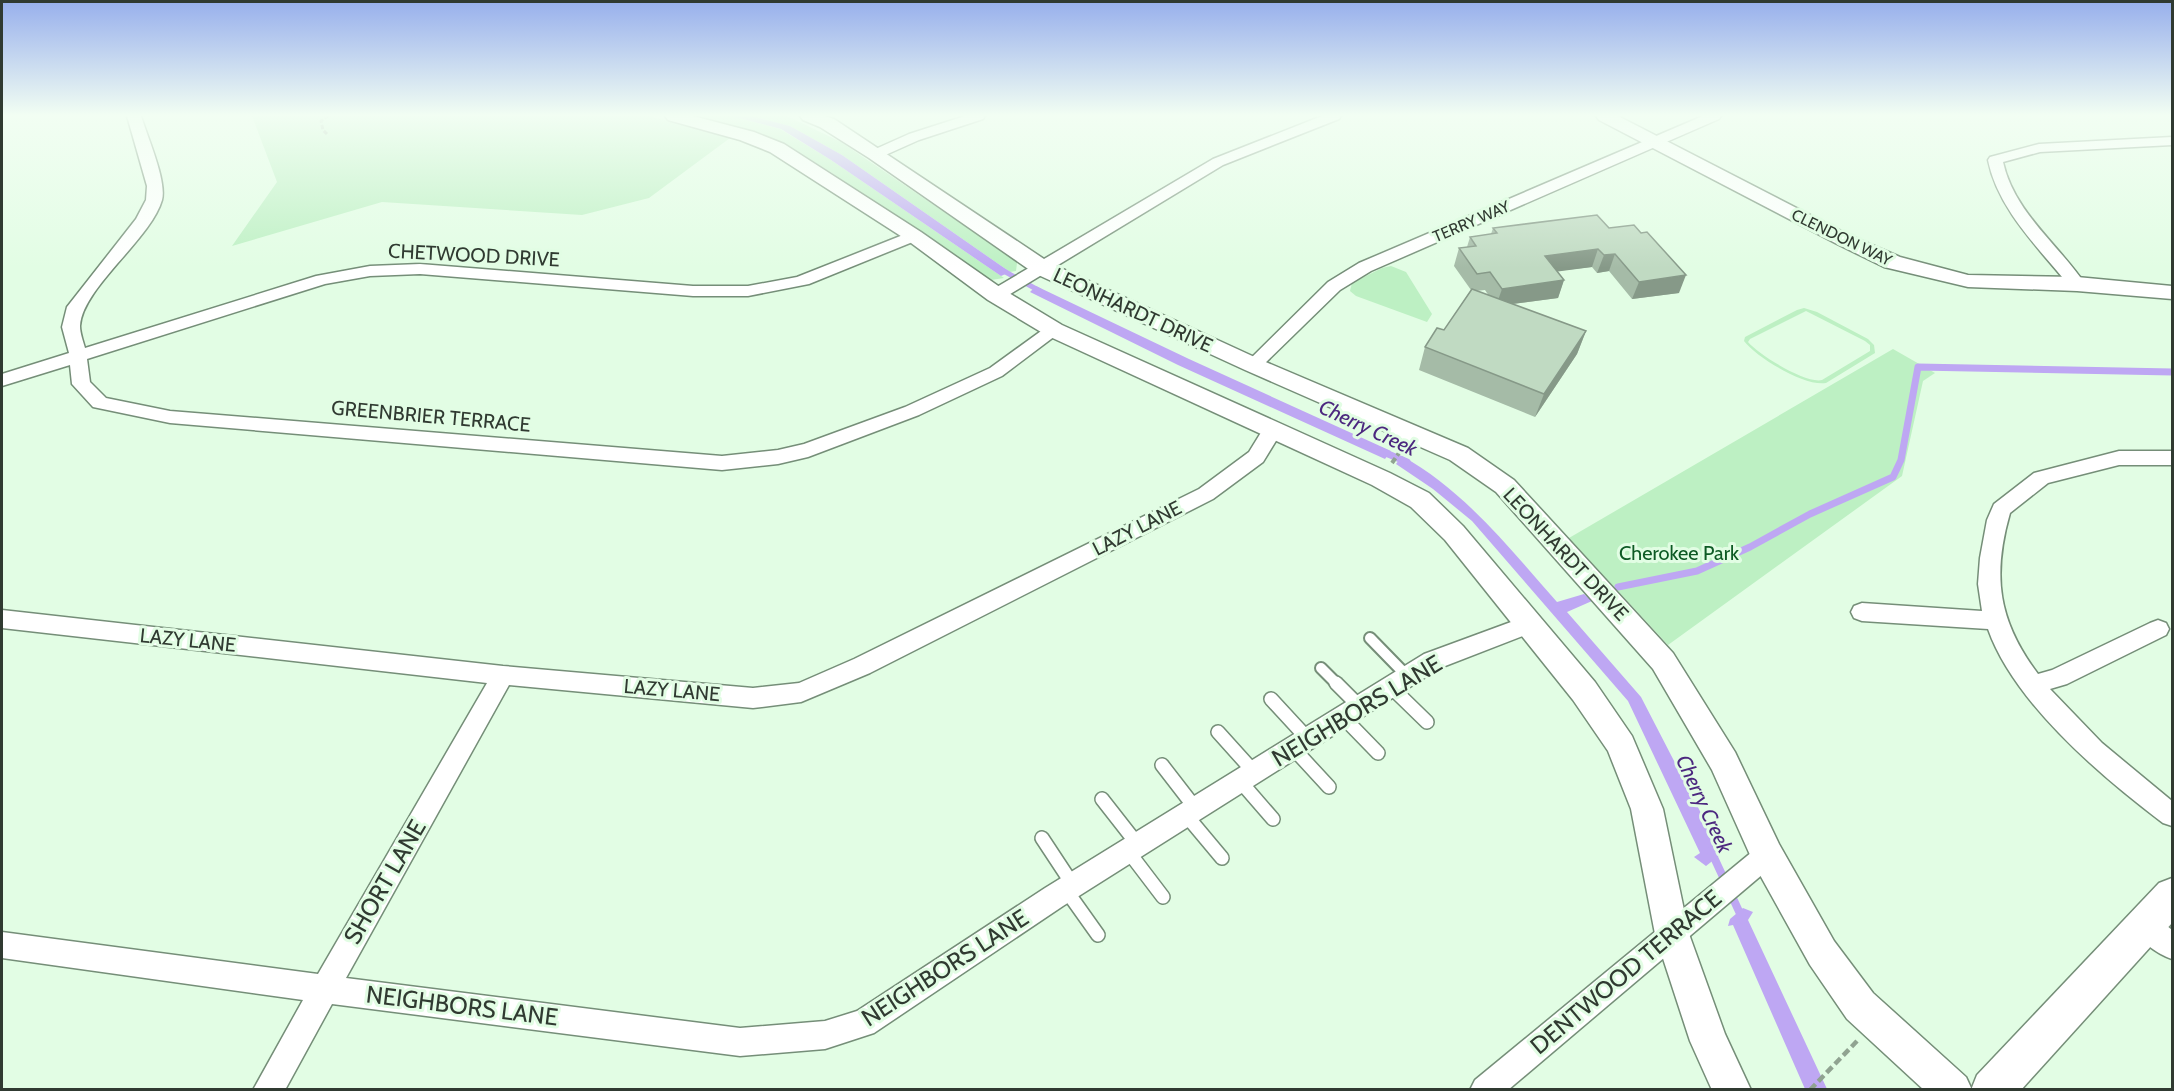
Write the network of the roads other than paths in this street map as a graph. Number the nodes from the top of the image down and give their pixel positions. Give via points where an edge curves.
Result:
1 (149, 167) edge
2 (806, 167) edge
3 (893, 167) edge
4 (1210, 167) edge
5 (1596, 167) edge
6 (1702, 167) edge
7 (1995, 167) edge
8 (914, 236) junction
9 (1035, 272) junction
10 (2077, 284) junction
11 (1003, 291) junction
12 (2172, 293) edge
13 (1054, 330) junction
14 (78, 355) junction
15 (1253, 365) junction
16 (2, 380) edge
17 (1272, 431) junction
18 (2172, 458) edge
19 (1862, 612) dead end
20 (2, 619) edge
21 (1996, 621) junction
22 (1530, 624) junction
23 (2158, 629) dead end
24 (1371, 638) dead end
25 (1321, 668) dead end
26 (503, 675) junction
27 (1399, 681) junction
28 (2033, 685) junction
29 (1271, 699) dead end
30 (1351, 711) junction
31 (1427, 722) dead end
32 (1218, 732) dead end
33 (1300, 743) junction
34 (1378, 753) dead end
35 (1162, 765) dead end
36 (1247, 777) junction
37 (1329, 787) dead end
38 (1102, 799) dead end
39 (1191, 812) junction
40 (2172, 815) edge
41 (1273, 819) dead end
42 (1042, 838) dead end
43 (1133, 848) junction
44 (1767, 855) junction
45 (1222, 858) dead end
46 (1070, 888) junction
47 (1163, 897) dead end
48 (2166, 913) edge
49 (1672, 934) junction
50 (1098, 935) dead end
51 (2, 945) edge
52 (323, 989) junction
53 (268, 1089) edge
54 (1485, 1089) edge
55 (1732, 1089) edge
56 (1953, 1089) edge
57 (1992, 1089) edge

1 - 14 street, GREENBRIER TERRACE via 154,200 76,307 71,327
2 - 8 street
3 - 9 street, LEONHARDT DRIVE
4 - 9 street
5 - 15 street, TERRY WAY via 1365,267 1334,286
6 - 10 street, CLENDON WAY via 1892,262 1968,281
7 - 10 street via 2008,196
8 - 11 street
8 - 14 street, CHETWOOD DRIVE via 793,283 734,292 420,269 370,271 322,280
9 - 11 street
9 - 15 street, LEONHARDT DRIVE
10 - 12 street, CLENDON WAY
11 - 13 street
13 - 14 street, GREENBRIER TERRACE via 996,372 912,411 808,450 722,463 170,417 100,403 81,384
13 - 17 street
14 - 16 street, CHETWOOD DRIVE
15 - 44 street, LEONHARDT DRIVE via 1458,454 1505,486 1663,661 1724,762
17 - 22 street via 1381,478 1420,500 1454,533
17 - 26 street, LAZY LANE via 1256,457 1206,494 862,666 801,692 753,698
18 - 21 street via 2119,458 2041,478 2001,509 1990,554 1991,605
19 - 21 street
20 - 26 street, LAZY LANE
21 - 28 street
22 - 27 street, NEIGHBORS LANE via 1432,661
22 - 49 street via 1621,745 1647,809
23 - 28 street via 2059,677
24 - 27 lane
25 - 30 lane
26 - 52 street, SHORT LANE
27 - 30 street, NEIGHBORS LANE
27 - 31 lane
28 - 40 street via 2095,751
29 - 33 lane
30 - 33 street, NEIGHBORS LANE
30 - 34 lane
32 - 36 lane
33 - 36 street, NEIGHBORS LANE
33 - 37 lane
35 - 39 lane
36 - 39 street, NEIGHBORS LANE
36 - 41 lane
38 - 43 lane
39 - 43 street, NEIGHBORS LANE
39 - 45 lane
42 - 46 lane
43 - 46 street, NEIGHBORS LANE
43 - 47 lane
44 - 49 street, DENTWOOD TERRACE
44 - 56 street, LEONHARDT DRIVE via 1822,953 1860,1006
46 - 50 lane
46 - 52 street, NEIGHBORS LANE via 864,1023 825,1035 740,1042
48 - 57 main road
49 - 54 street, DENTWOOD TERRACE
49 - 55 street via 1709,1041
51 - 52 street, NEIGHBORS LANE
52 - 53 street, SHORT LANE

